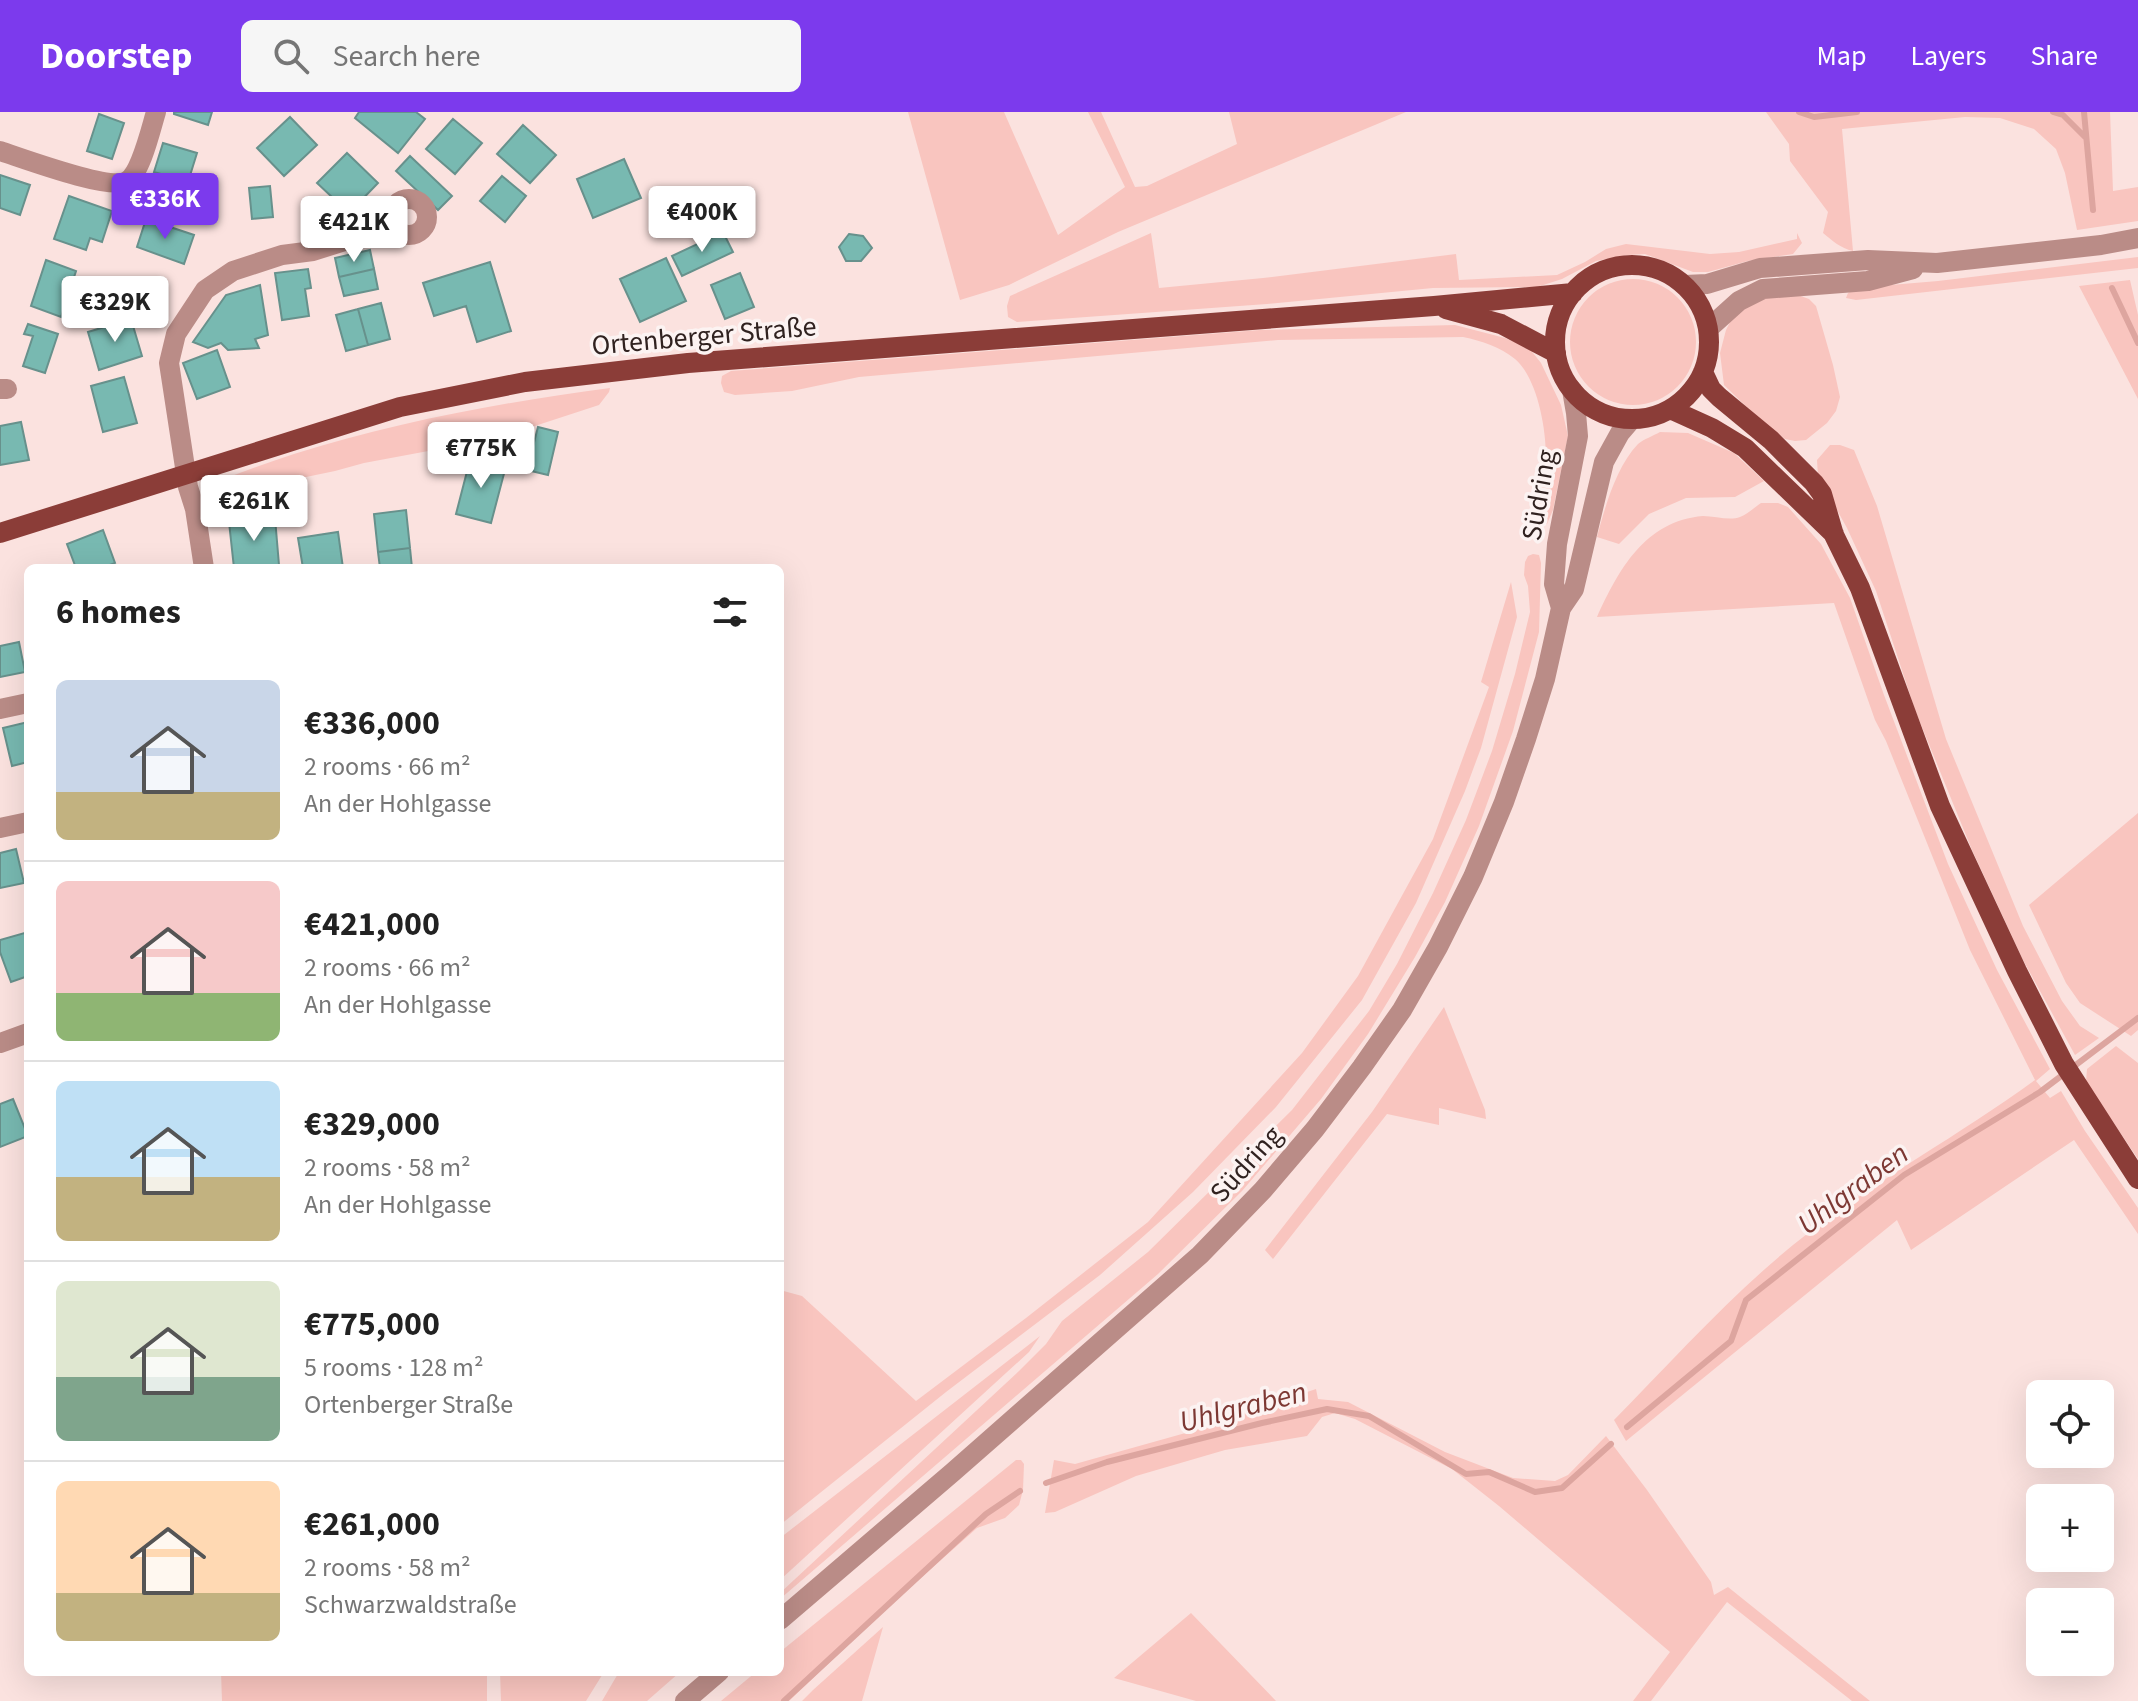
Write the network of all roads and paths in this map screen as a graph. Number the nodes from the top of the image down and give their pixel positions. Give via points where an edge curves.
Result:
1 (156, 112) edge
2 (0, 151) edge
3 (392, 223) dead end
4 (2138, 238) edge
5 (1937, 263) junction
6 (1685, 285) junction
7 (1573, 293) junction
8 (1434, 306) junction
9 (1709, 328) junction
10 (1556, 353) junction
11 (1703, 372) junction
12 (1572, 390) junction
13 (1670, 409) junction
14 (1632, 419) junction
15 (186, 473) junction
16 (0, 533) edge
17 (1834, 535) junction
18 (203, 564) edge
19 (1561, 608) junction
20 (24, 704) edge
21 (0, 709) edge
22 (24, 823) edge
23 (0, 828) edge
24 (24, 1034) edge
25 (0, 1043) edge
26 (2138, 1179) edge
27 (784, 1617) edge
28 (714, 1676) edge
29 (685, 1701) edge

1 - 2 street via 135,173 127,181 97,181
3 - 15 street via 233,271 205,290 176,334 169,363
4 - 5 street
5 - 6 street via 1868,260 1760,268
5 - 9 street via 1868,281 1763,289 1739,301
6 - 7 main road via 1664,271 1633,265 1599,272
6 - 9 main road via 1701,305
7 - 8 main road, Ortenberger Straße
7 - 10 main road via 1559,320
8 - 10 main road, Ortenberger Straße via 1501,324
8 - 15 main road, Ortenberger Straße via 697,363 525,382 400,407
9 - 11 main road
10 - 12 main road
11 - 13 main road via 1687,397
11 - 17 main road via 1719,397 1814,483
12 - 14 main road via 1598,411
12 - 19 street, Südring via 1578,436 1557,544 1554,584
13 - 14 main road
13 - 17 main road via 1745,448
14 - 19 street, Südring via 1604,462 1574,589
15 - 16 main road, Ortenberger Straße
15 - 18 street
17 - 26 main road via 1860,588 1940,806 2010,957 2064,1064
19 - 27 street, Südring via 1526,739 1473,877 1402,1010 1315,1129 1200,1255
20 - 21 street
22 - 23 street
24 - 25 street
28 - 29 street

